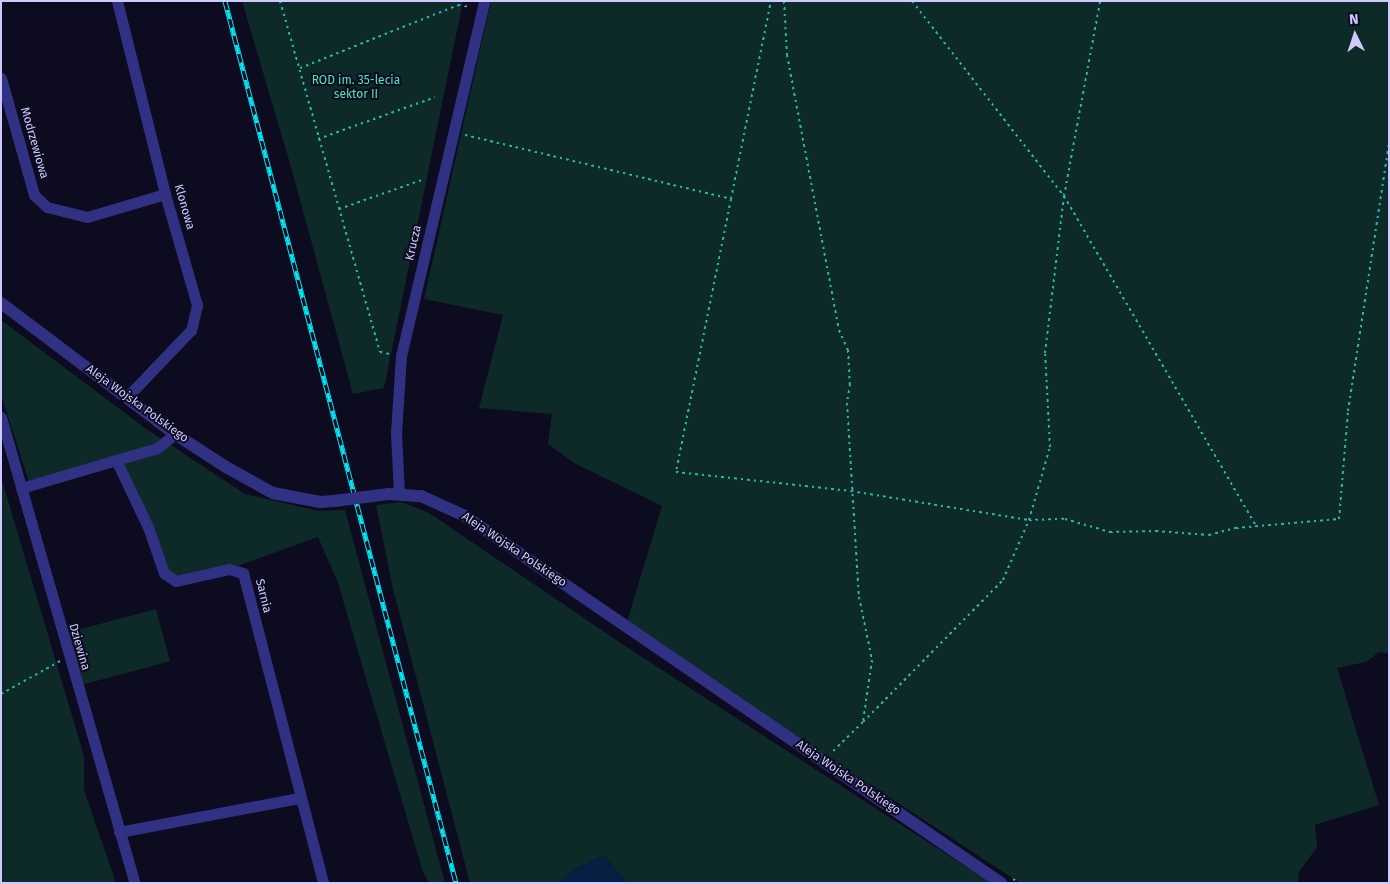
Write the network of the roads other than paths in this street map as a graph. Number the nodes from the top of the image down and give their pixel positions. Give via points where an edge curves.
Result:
1 (117, 1) edge
2 (483, 5) edge
3 (1, 78) edge
4 (165, 194) junction
5 (1, 303) edge
6 (127, 397) junction
7 (1, 417) edge
8 (175, 434) junction
9 (116, 460) junction
10 (21, 488) junction
11 (394, 494) junction
12 (299, 798) junction
13 (119, 832) junction
14 (135, 883) edge
15 (323, 883) edge
16 (1001, 883) edge

1 - 4 street, Klonowa
2 - 11 street, Krucza via 402,356
3 - 4 street, Modrzewiowa via 34,194 47,207 87,217
4 - 6 street, Klonowa via 197,305 191,330
5 - 6 street, Aleja Wojska Polskiego
6 - 8 street, Aleja Wojska Polskiego
7 - 10 street, Dziewina
8 - 9 street via 163,446
8 - 11 street, Aleja Wojska Polskiego, bridge via 272,493 320,502
9 - 10 street
9 - 12 street, Sarnia via 148,528 164,573 176,581 229,569 243,573
10 - 13 street, Dziewina
11 - 16 street, Aleja Wojska Polskiego via 421,496 465,516
12 - 13 street
12 - 15 street, Sarnia
13 - 14 street, Dziewina

